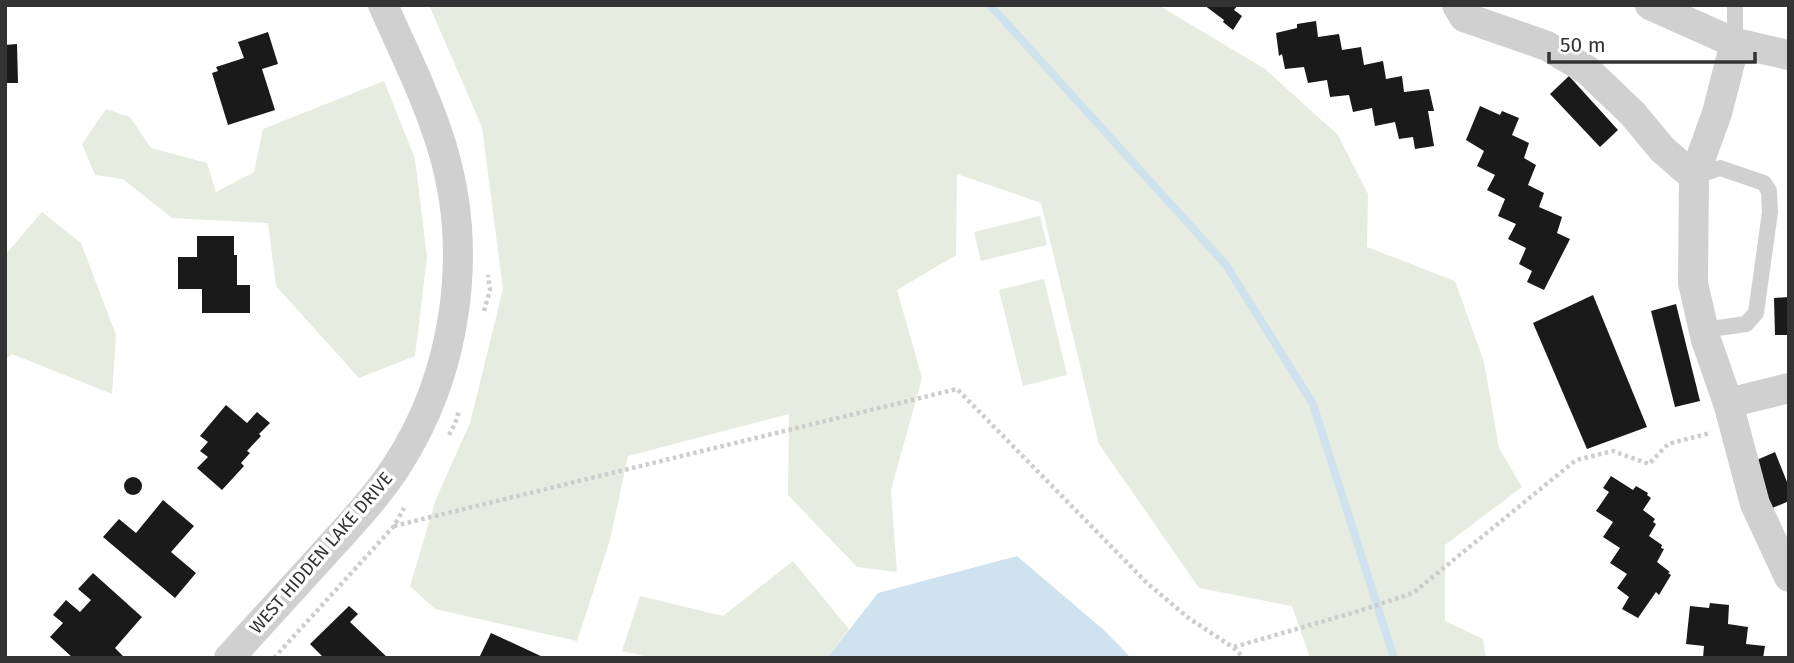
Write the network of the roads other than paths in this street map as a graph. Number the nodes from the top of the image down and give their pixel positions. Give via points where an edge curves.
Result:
1 (383, 5) edge
2 (1457, 5) edge
3 (1650, 5) edge
4 (1735, 5) edge
5 (1735, 43) junction
6 (1789, 55) edge
7 (1694, 177) junction
8 (1704, 330) junction
9 (1789, 388) edge
10 (1731, 415) junction
11 (1789, 578) edge
12 (229, 658) edge

1 - 12 street, WEST HIDDEN LAKE DRIVE via 430,113 451,184 458,257 451,330 430,400 397,466 351,524
2 - 7 street via 1464,17 1547,46 1587,70
3 - 5 street
4 - 5 lane
5 - 6 street
5 - 7 street
7 - 8 street via 1693,283
7 - 8 lane via 1720,168 1764,183 1769,191 1756,313 1745,324
8 - 10 street
9 - 10 street
10 - 11 street via 1755,504

